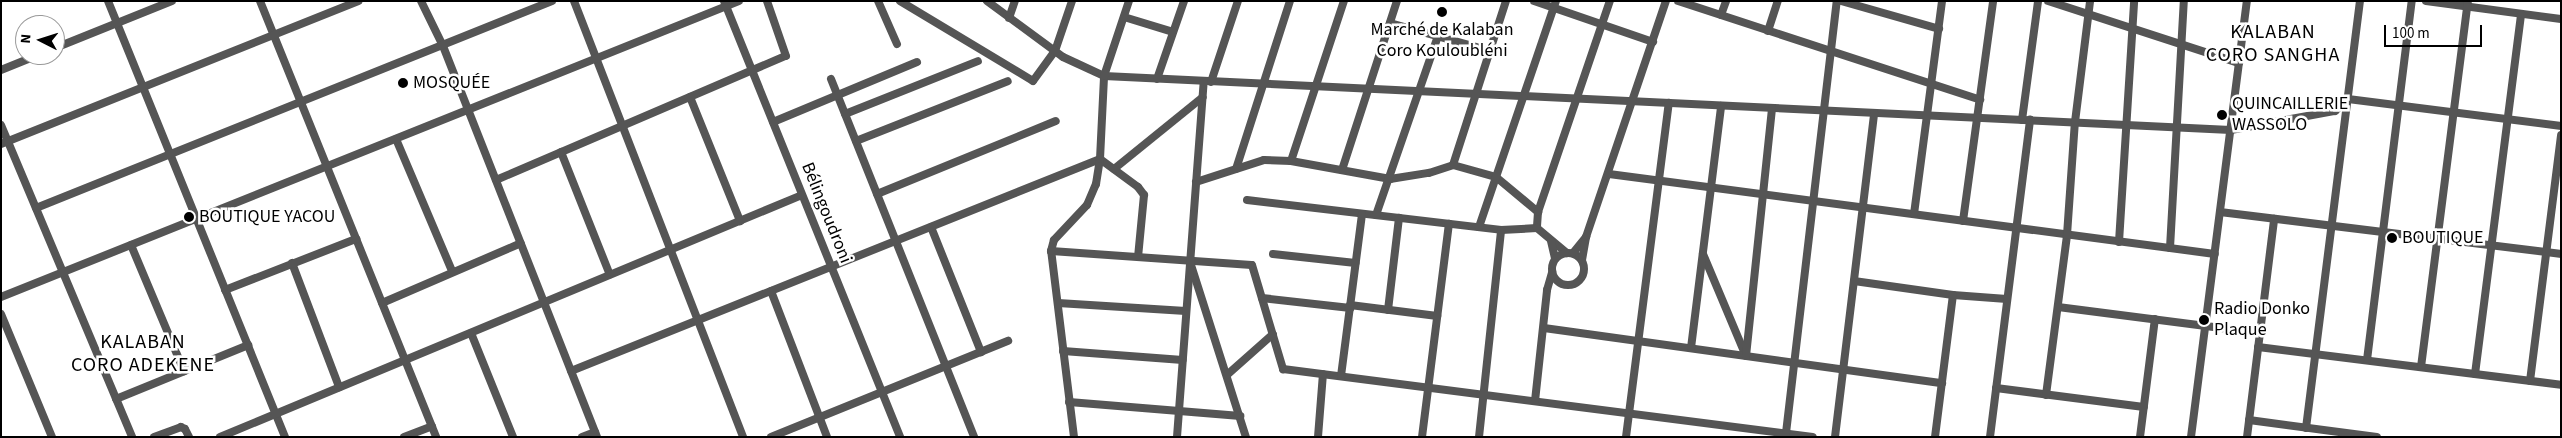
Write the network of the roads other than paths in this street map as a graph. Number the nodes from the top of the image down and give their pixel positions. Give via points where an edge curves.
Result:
1 (108, 1) edge
2 (172, 1) edge
3 (260, 1) edge
4 (358, 1) edge
5 (421, 1) edge
6 (552, 1) edge
7 (574, 1) edge
8 (739, 1) edge
9 (767, 1) edge
10 (878, 1) edge
11 (900, 1) edge
12 (987, 1) edge
13 (1015, 1) edge
14 (1072, 1) edge
15 (1129, 1) edge
16 (1184, 1) edge
17 (1238, 1) edge
18 (1290, 1) edge
19 (1344, 1) edge
20 (1397, 1) edge
21 (1506, 1) edge
22 (1534, 1) edge
23 (1610, 1) edge
24 (1666, 1) edge
25 (1678, 1) edge
26 (1726, 1) edge
27 (1778, 1) edge
28 (1837, 1) edge
29 (1841, 1) edge
30 (1942, 1) edge
31 (1993, 1) edge
32 (2038, 1) edge
33 (2048, 1) edge
34 (2090, 1) edge
35 (2134, 1) edge
36 (2184, 1) edge
37 (2248, 1) edge
38 (2360, 1) edge
39 (2412, 1) edge
40 (2426, 1) edge
41 (725, 4) edge
42 (2468, 4) edge
43 (1555, 5) edge
44 (2088, 14) junction
45 (2521, 14) junction
46 (1721, 16) junction
47 (1124, 17) junction
48 (1009, 18) junction
49 (2561, 19) edge
50 (117, 23) junction
51 (1390, 23) junction
52 (1602, 24) junction
53 (1938, 29) junction
54 (2133, 29) junction
55 (1768, 31) junction
56 (1173, 32) junction
57 (274, 34) junction
58 (1438, 36) junction
59 (1653, 42) junction
60 (65, 44) edge
61 (896, 44) dead end
62 (2182, 45) junction
63 (443, 46) junction
64 (1054, 51) junction
65 (1490, 51) junction
66 (1831, 52) junction
67 (597, 58) junction
68 (978, 61) dead end
69 (917, 62) dead end
70 (2239, 63) junction
71 (15, 64) edge
72 (1, 70) edge
73 (752, 70) junction
74 (1104, 76) junction
75 (831, 79) dead end
76 (1157, 79) junction
77 (1008, 81) dead end
78 (1207, 81) junction
79 (1263, 84) junction
80 (1931, 85) junction
81 (1316, 86) junction
82 (143, 87) junction
83 (1368, 89) junction
84 (1419, 91) junction
85 (1475, 94) junction
86 (837, 95) junction
87 (1523, 96) junction
88 (690, 97) junction
89 (1202, 97) junction
90 (1576, 99) junction
91 (2348, 99) junction
92 (1980, 100) junction
93 (301, 101) junction
94 (1632, 102) junction
95 (1669, 103) junction
96 (2399, 105) junction
97 (1721, 106) junction
98 (1772, 108) junction
99 (468, 110) junction
100 (1824, 110) junction
101 (2454, 112) junction
102 (1874, 113) junction
103 (845, 114) junction
104 (1927, 115) junction
105 (1977, 118) junction
106 (2507, 119) junction
107 (2026, 120) junction
108 (1056, 121) dead end
109 (773, 122) junction
110 (2075, 122) junction
111 (1, 125) edge
112 (2126, 125) junction
113 (623, 126) junction
114 (2561, 126) edge
115 (2177, 127) junction
116 (2231, 130) junction
117 (2561, 135) edge
118 (396, 139) junction
119 (856, 141) junction
120 (5, 143) edge
121 (561, 152) junction
122 (170, 153) junction
123 (1100, 159) junction
124 (1291, 161) junction
125 (1453, 165) junction
126 (327, 166) junction
127 (1114, 169) junction
128 (1236, 169) junction
129 (1342, 170) junction
130 (1609, 174) junction
131 (1496, 177) junction
132 (1390, 179) junction
133 (496, 180) junction
134 (1660, 181) junction
135 (1196, 182) junction
136 (1711, 187) junction
137 (877, 194) junction
138 (1763, 194) junction
139 (802, 195) junction
140 (1247, 200) dead end
141 (1813, 201) junction
142 (36, 208) junction
143 (1863, 208) junction
144 (1538, 212) junction
145 (2220, 212) junction
146 (1362, 214) junction
147 (1914, 214) junction
148 (1376, 215) junction
149 (1399, 218) junction
150 (197, 219) junction
151 (2274, 219) junction
152 (740, 221) junction
153 (1963, 221) junction
154 (1449, 224) junction
155 (2332, 226) junction
156 (931, 227) junction
157 (1479, 228) junction
158 (1537, 228) junction
159 (2016, 228) junction
160 (1501, 230) junction
161 (2383, 232) junction
162 (2067, 235) junction
163 (1586, 237) junction
164 (356, 239) junction
165 (2438, 239) junction
166 (896, 241) junction
167 (1551, 241) junction
168 (2119, 242) junction
169 (520, 243) junction
170 (131, 245) junction
171 (2491, 246) junction
172 (2170, 248) junction
173 (670, 250) junction
174 (1051, 251) junction
175 (1703, 252) junction
176 (2546, 252) junction
177 (1570, 253) junction
178 (1273, 254) dead end
179 (2215, 254) junction
180 (2561, 254) edge
181 (1138, 257) junction
182 (1555, 259) junction
183 (1582, 260) junction
184 (1190, 261) junction
185 (292, 263) junction
186 (1356, 263) junction
187 (831, 267) junction
188 (452, 271) junction
189 (63, 272) junction
190 (1552, 272) junction
191 (610, 275) junction
192 (1854, 281) junction
193 (1558, 282) junction
194 (226, 290) junction
195 (1547, 290) junction
196 (771, 291) junction
197 (1953, 295) junction
198 (1, 297) edge
199 (1262, 298) junction
200 (2007, 299) junction
201 (544, 302) junction
202 (382, 303) junction
203 (1058, 303) junction
204 (1350, 307) junction
205 (2058, 307) junction
206 (1388, 310) junction
207 (1186, 311) junction
208 (1, 314) edge
209 (1438, 316) junction
210 (2155, 319) junction
211 (698, 320) junction
212 (2205, 326) junction
213 (1544, 328) junction
214 (471, 333) junction
215 (2260, 333) junction
216 (1273, 334) junction
217 (1008, 341) dead end
218 (1639, 341) junction
219 (248, 345) junction
220 (2258, 347) junction
221 (1691, 348) junction
222 (1063, 351) junction
223 (981, 352) junction
224 (2316, 354) junction
225 (1746, 356) junction
226 (405, 360) junction
227 (1182, 360) junction
228 (2367, 360) junction
229 (1794, 363) junction
230 (946, 366) junction
231 (2421, 367) junction
232 (1844, 370) junction
233 (184, 371) junction
234 (571, 371) junction
235 (1228, 374) junction
236 (1323, 374) junction
237 (2475, 374) junction
238 (1340, 376) junction
239 (2530, 381) junction
240 (1942, 383) junction
241 (2561, 385) edge
242 (340, 387) junction
243 (1428, 387) junction
244 (1996, 388) junction
245 (882, 392) junction
246 (2046, 394) junction
247 (1484, 395) junction
248 (116, 399) junction
249 (1535, 401) junction
250 (1070, 402) junction
251 (2144, 407) junction
252 (1179, 411) junction
253 (1630, 413) junction
254 (276, 414) junction
255 (1240, 416) junction
256 (820, 417) junction
257 (2249, 420) junction
258 (432, 426) junction
259 (2306, 428) junction
260 (1786, 433) junction
261 (596, 434) edge
262 (972, 436) edge
263 (52, 437) edge
264 (132, 437) edge
265 (154, 437) edge
266 (189, 437) edge
267 (220, 437) edge
268 (285, 437) edge
269 (404, 437) edge
270 (436, 437) edge
271 (513, 437) edge
272 (582, 437) edge
273 (743, 437) edge
274 (771, 437) edge
275 (827, 437) edge
276 (900, 437) edge
277 (1074, 437) edge
278 (1177, 437) edge
279 (1246, 437) edge
280 (1318, 437) edge
281 (1422, 437) edge
282 (1479, 437) edge
283 (1626, 437) edge
284 (1813, 437) edge
285 (1835, 437) edge
286 (1935, 437) edge
287 (1990, 437) edge
288 (2140, 437) edge
289 (2191, 437) edge
290 (2247, 437) edge
291 (2377, 437) edge

1 - 50 street
2 - 50 street
3 - 57 street
4 - 57 street
5 - 63 street
6 - 63 street
7 - 67 street
8 - 41 street
9 - 73 street via 786,56
10 - 61 street
11 - 64 street via 1033,81
12 - 48 street
13 - 48 street
14 - 64 street
15 - 47 street
16 - 56 street
17 - 78 street
18 - 79 street
19 - 81 street
20 - 51 street
21 - 65 street
22 - 43 street
23 - 52 street
24 - 59 street
25 - 46 street
26 - 46 street
27 - 55 street
28 - 66 street
29 - 53 street
30 - 53 street
31 - 92 street
32 - 107 street
33 - 44 street
34 - 44 street
35 - 54 street
36 - 62 street
37 - 70 street
38 - 91 street
39 - 96 street
40 - 42 street
41 - 67 street
41 - 73 street, Bélingoudroni
42 - 45 street
42 - 101 street
43 - 52 street
43 - 87 street
44 - 54 street
44 - 110 street
45 - 49 street
45 - 106 street
46 - 55 street
47 - 56 street
47 - 74 street
48 - 64 street
50 - 60 street
50 - 82 street
51 - 58 street
51 - 83 street
52 - 59 street
52 - 90 street
53 - 80 street
54 - 62 street
54 - 112 street
55 - 66 street
56 - 76 street
57 - 82 street
57 - 93 street
58 - 65 street
58 - 84 street
59 - 94 street
62 - 70 street
62 - 115 street
63 - 93 street
63 - 99 street
64 - 74 street
65 - 85 street
66 - 80 street
66 - 100 street
67 - 99 street
67 - 113 street
68 - 103 street
69 - 86 street
70 - 116 street
71 - 72 street
73 - 88 street
73 - 109 street, Bélingoudroni
74 - 76 street
74 - 123 street
75 - 86 street
76 - 78 street
77 - 119 street
78 - 79 street
78 - 89 street
79 - 81 street
79 - 128 street
80 - 92 street
80 - 104 street
81 - 83 street
81 - 124 street
82 - 120 street
82 - 122 street
83 - 84 street
83 - 129 street
84 - 85 street
84 - 132 street
85 - 87 street
85 - 125 street
86 - 103 street
86 - 109 street
87 - 90 street
87 - 131 street
88 - 113 street
88 - 152 street
89 - 127 street
89 - 135 street
90 - 94 street
90 - 144 street
91 - 96 street
91 - 116 street via 2335,111
91 - 155 street
92 - 105 street
93 - 122 street
93 - 126 street
94 - 95 street
94 - 130 street
95 - 97 street
95 - 134 street
96 - 101 street
96 - 161 street
97 - 98 street
97 - 136 street
98 - 100 street
98 - 138 street
99 - 118 street
99 - 133 street
100 - 102 street
100 - 141 street
101 - 106 street
101 - 165 street
102 - 104 street
102 - 143 street
103 - 119 street
104 - 105 street
104 - 147 street
105 - 107 street
105 - 153 street
106 - 114 street
106 - 171 street
107 - 110 street
107 - 159 street
108 - 137 street
109 - 139 street, Bélingoudroni
110 - 112 street
110 - 162 street
111 - 120 street
112 - 115 street
112 - 168 street
113 - 121 street
113 - 173 street
115 - 116 street
115 - 172 street
116 - 145 street
117 - 176 street
118 - 126 street
118 - 188 street
119 - 137 street
120 - 142 street
121 - 133 street
121 - 191 street
122 - 142 street
122 - 150 street
123 - 127 street
123 - 156 street
123 - 174 street via 1096,184 1087,205 1054,240
124 - 128 street via 1264,160
124 - 129 street
125 - 131 street
125 - 132 street
126 - 150 street
126 - 164 street
127 - 181 street via 1138,186 1144,196
128 - 135 street
129 - 132 street
130 - 134 street
130 - 163 street
131 - 144 street
131 - 157 street
132 - 148 street
133 - 169 street
134 - 136 street
134 - 218 street
135 - 184 street
136 - 138 street
136 - 175 street
137 - 166 street
138 - 141 street
138 - 225 street
139 - 152 street
139 - 187 street, Bélingoudroni
140 - 146 street
141 - 143 street
141 - 229 street
142 - 189 street
143 - 147 street
143 - 192 street
144 - 158 street
145 - 151 street
145 - 179 street
146 - 148 street
146 - 186 street
147 - 153 street
148 - 149 street
149 - 154 street
149 - 206 street
150 - 170 street
150 - 194 street
151 - 155 street
151 - 215 street
152 - 173 street
153 - 159 street
154 - 157 street
154 - 209 street
155 - 161 street
155 - 224 street
156 - 166 street
156 - 223 street
157 - 160 street
158 - 160 street
158 - 167 street
159 - 162 street
159 - 200 street
160 - 247 street
161 - 165 street
161 - 228 street
162 - 168 street
162 - 205 street
163 - 177 street
163 - 183 street
164 - 185 street
164 - 202 street
165 - 171 street
165 - 231 street
166 - 187 street
166 - 230 street
167 - 177 street
167 - 182 street
168 - 172 street
169 - 188 street
169 - 201 street
170 - 189 street
170 - 233 street
171 - 176 street
171 - 237 street
172 - 179 street
173 - 191 street
173 - 211 street
174 - 181 street
174 - 203 street
175 - 221 street
175 - 225 street
176 - 180 street
176 - 239 street
177 - 182 street
177 - 183 street
178 - 186 street
179 - 212 street
181 - 184 street
182 - 190 street
183 - 193 street via 1585,267 1581,280 1570,286
184 - 199 street via 1252,265
184 - 207 street
184 - 235 street
185 - 194 street
185 - 242 street
186 - 204 street
187 - 196 street
187 - 245 street, Bélingoudroni
188 - 202 street
189 - 198 street
189 - 248 street
190 - 193 street
190 - 195 street
191 - 201 street
192 - 197 street
192 - 232 street
193 - 195 street
194 - 219 street
195 - 213 street
196 - 211 street
196 - 256 street
197 - 200 street
197 - 240 street
199 - 204 street
199 - 216 street
200 - 244 street
201 - 214 street
201 - 234 street
202 - 226 street
203 - 207 street
203 - 222 street
204 - 206 street
204 - 238 street
205 - 210 street
205 - 246 street
206 - 209 street
207 - 227 street
208 - 263 street
209 - 243 street
210 - 212 street
210 - 251 street
211 - 234 street
211 - 273 street
212 - 215 street
212 - 289 street
213 - 218 street
213 - 249 street
214 - 226 street
214 - 271 street
215 - 220 street
216 - 235 street
216 - 236 street via 1283,369
217 - 223 street
218 - 221 street
218 - 253 street
219 - 233 street
219 - 254 street
220 - 224 street
220 - 257 street
221 - 225 street
222 - 227 street
222 - 250 street
223 - 230 street
224 - 228 street
224 - 259 street
225 - 229 street
226 - 242 street
226 - 258 street
227 - 252 street
228 - 231 street
229 - 232 street
229 - 260 street
230 - 245 street
230 - 262 street
231 - 237 street
232 - 240 street
232 - 285 street
233 - 248 street
234 - 261 street
235 - 255 street
236 - 238 street
236 - 280 street
237 - 239 street
238 - 243 street
239 - 241 street
240 - 286 street
242 - 254 street
243 - 247 street
243 - 281 street
244 - 246 street
244 - 287 street
245 - 256 street
245 - 276 street, Bélingoudroni
246 - 251 street
247 - 249 street
247 - 282 street
248 - 264 street
249 - 253 street
250 - 252 street
250 - 277 street
251 - 288 street
252 - 255 street
252 - 278 street
253 - 260 street
253 - 283 street
254 - 267 street
254 - 268 street
255 - 279 street
256 - 274 street
256 - 275 street
257 - 259 street
257 - 290 street
258 - 269 street
258 - 270 street
259 - 291 street
260 - 284 street
261 - 272 street
265 - 266 street via 181,427

